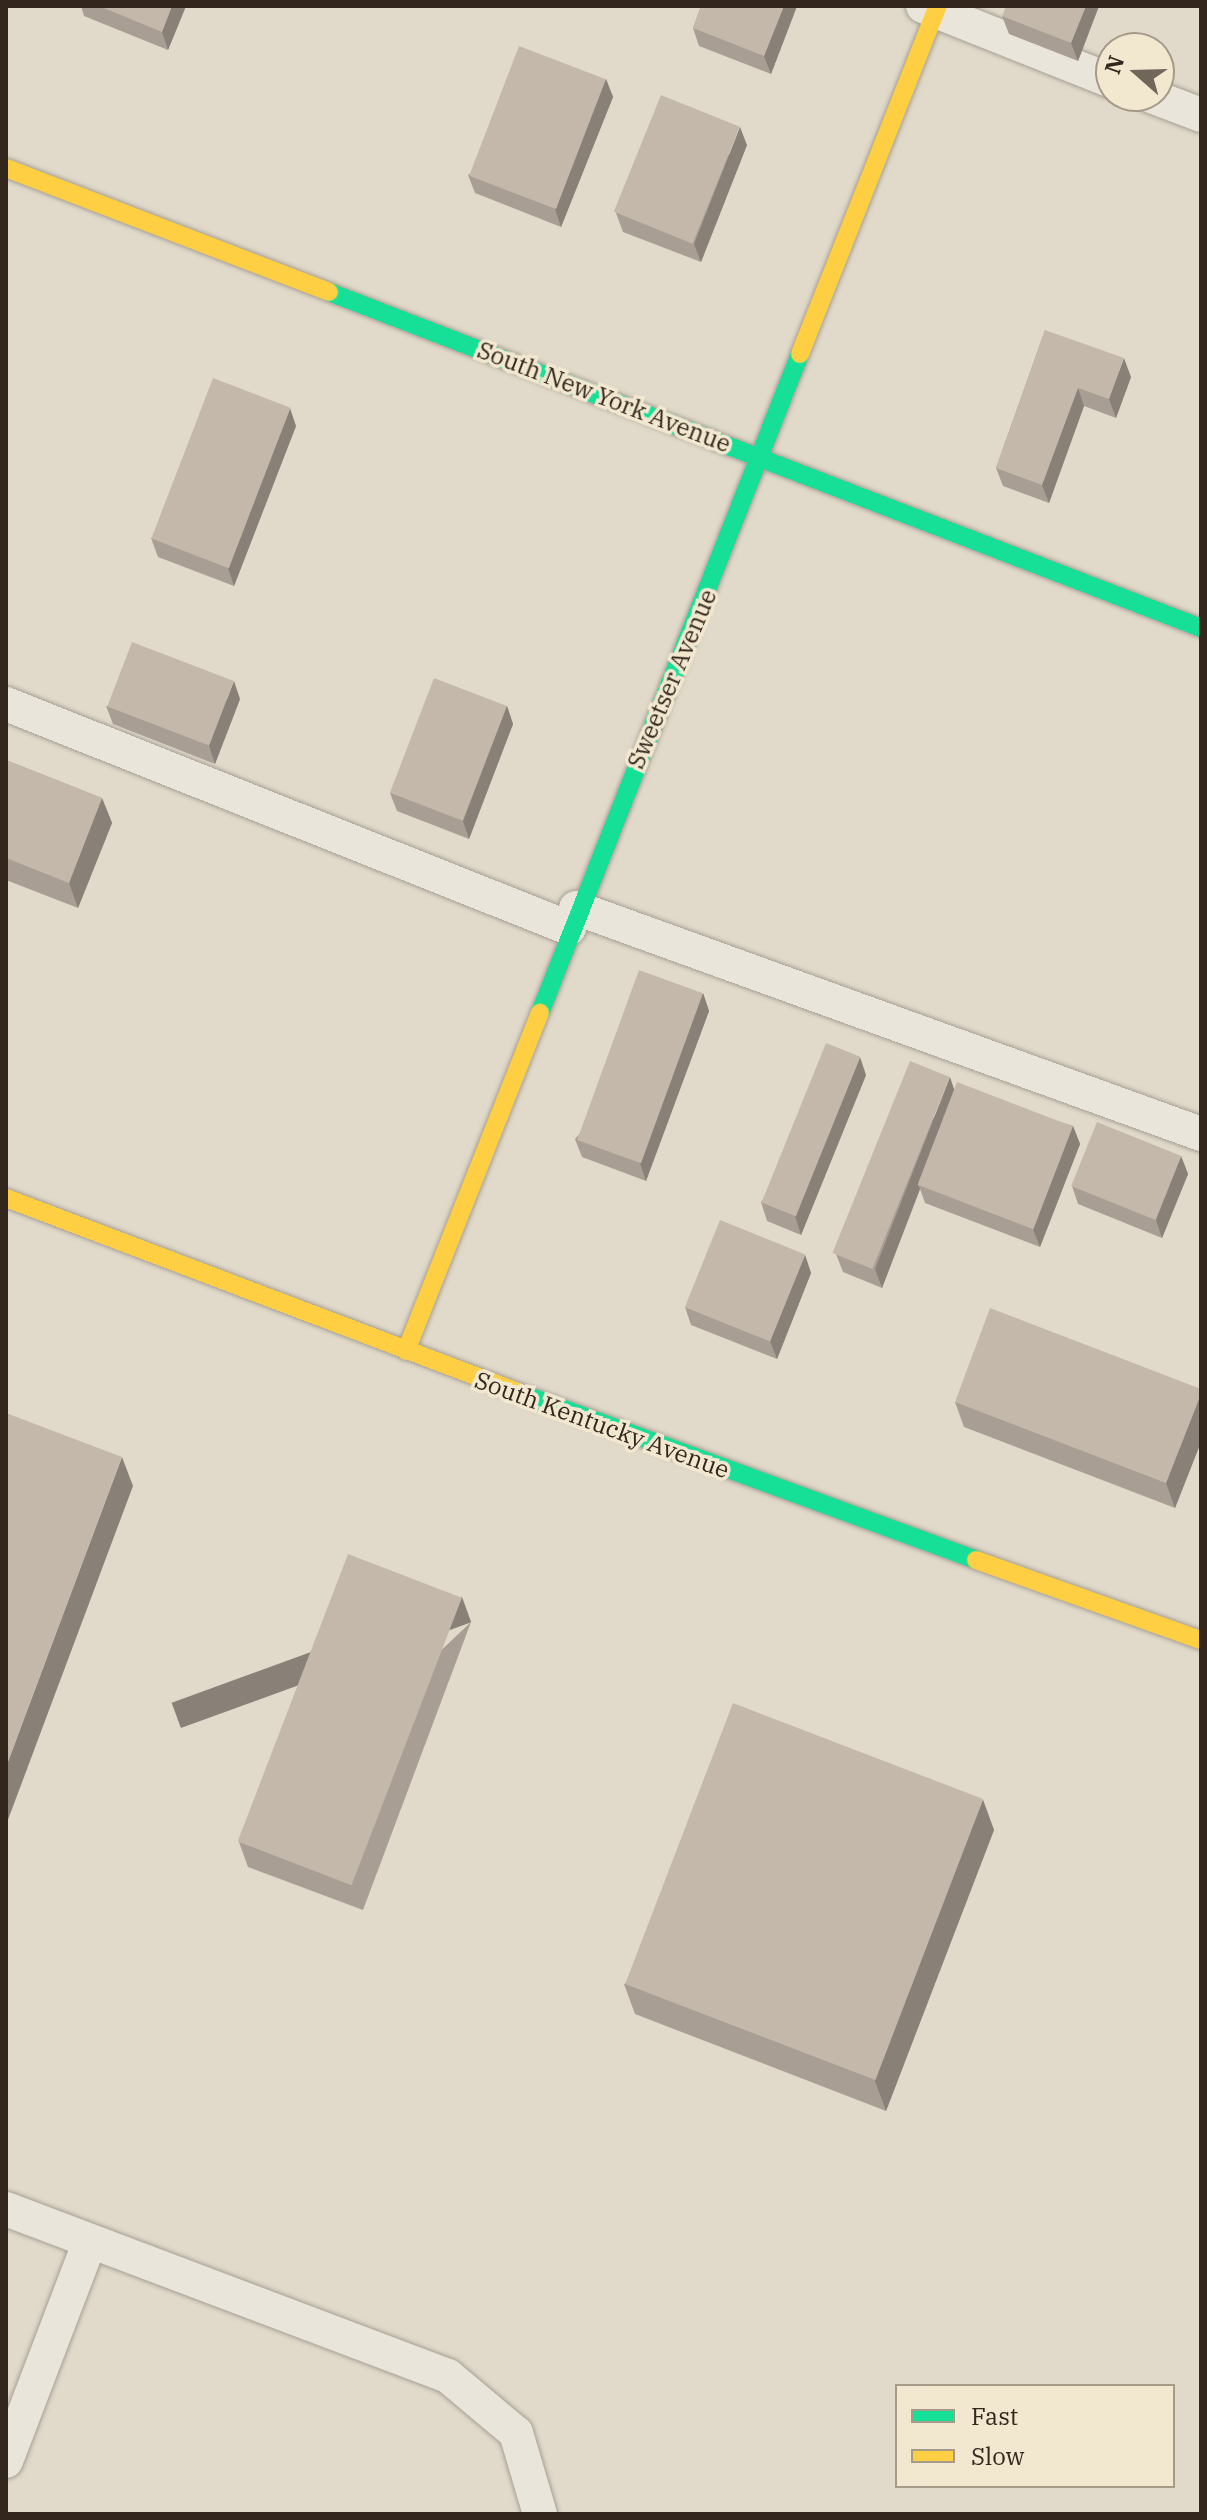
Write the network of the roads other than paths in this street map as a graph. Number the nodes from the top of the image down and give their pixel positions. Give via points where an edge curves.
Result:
1 (932, 9) edge
2 (1095, 75) edge
3 (1175, 105) edge
4 (1201, 115) edge
5 (6, 168) edge
6 (764, 457) junction
7 (1201, 628) edge
8 (6, 704) edge
9 (573, 918) junction
10 (1201, 1134) edge
11 (6, 1198) edge
12 (406, 1351) junction
13 (1201, 1640) edge
14 (6, 2209) edge
15 (90, 2241) junction
16 (6, 2461) edge
17 (540, 2514) edge

1 - 2 lane
1 - 6 street, Sweetser Avenue
3 - 4 lane
5 - 6 street, South New York Avenue
6 - 7 street, South New York Avenue
6 - 9 street, Sweetser Avenue
8 - 9 lane
9 - 10 lane
9 - 12 street, Sweetser Avenue
11 - 12 street, South Kentucky Avenue
12 - 13 street, South Kentucky Avenue
14 - 15 lane
15 - 16 lane
15 - 17 lane via 448,2376 516,2433

